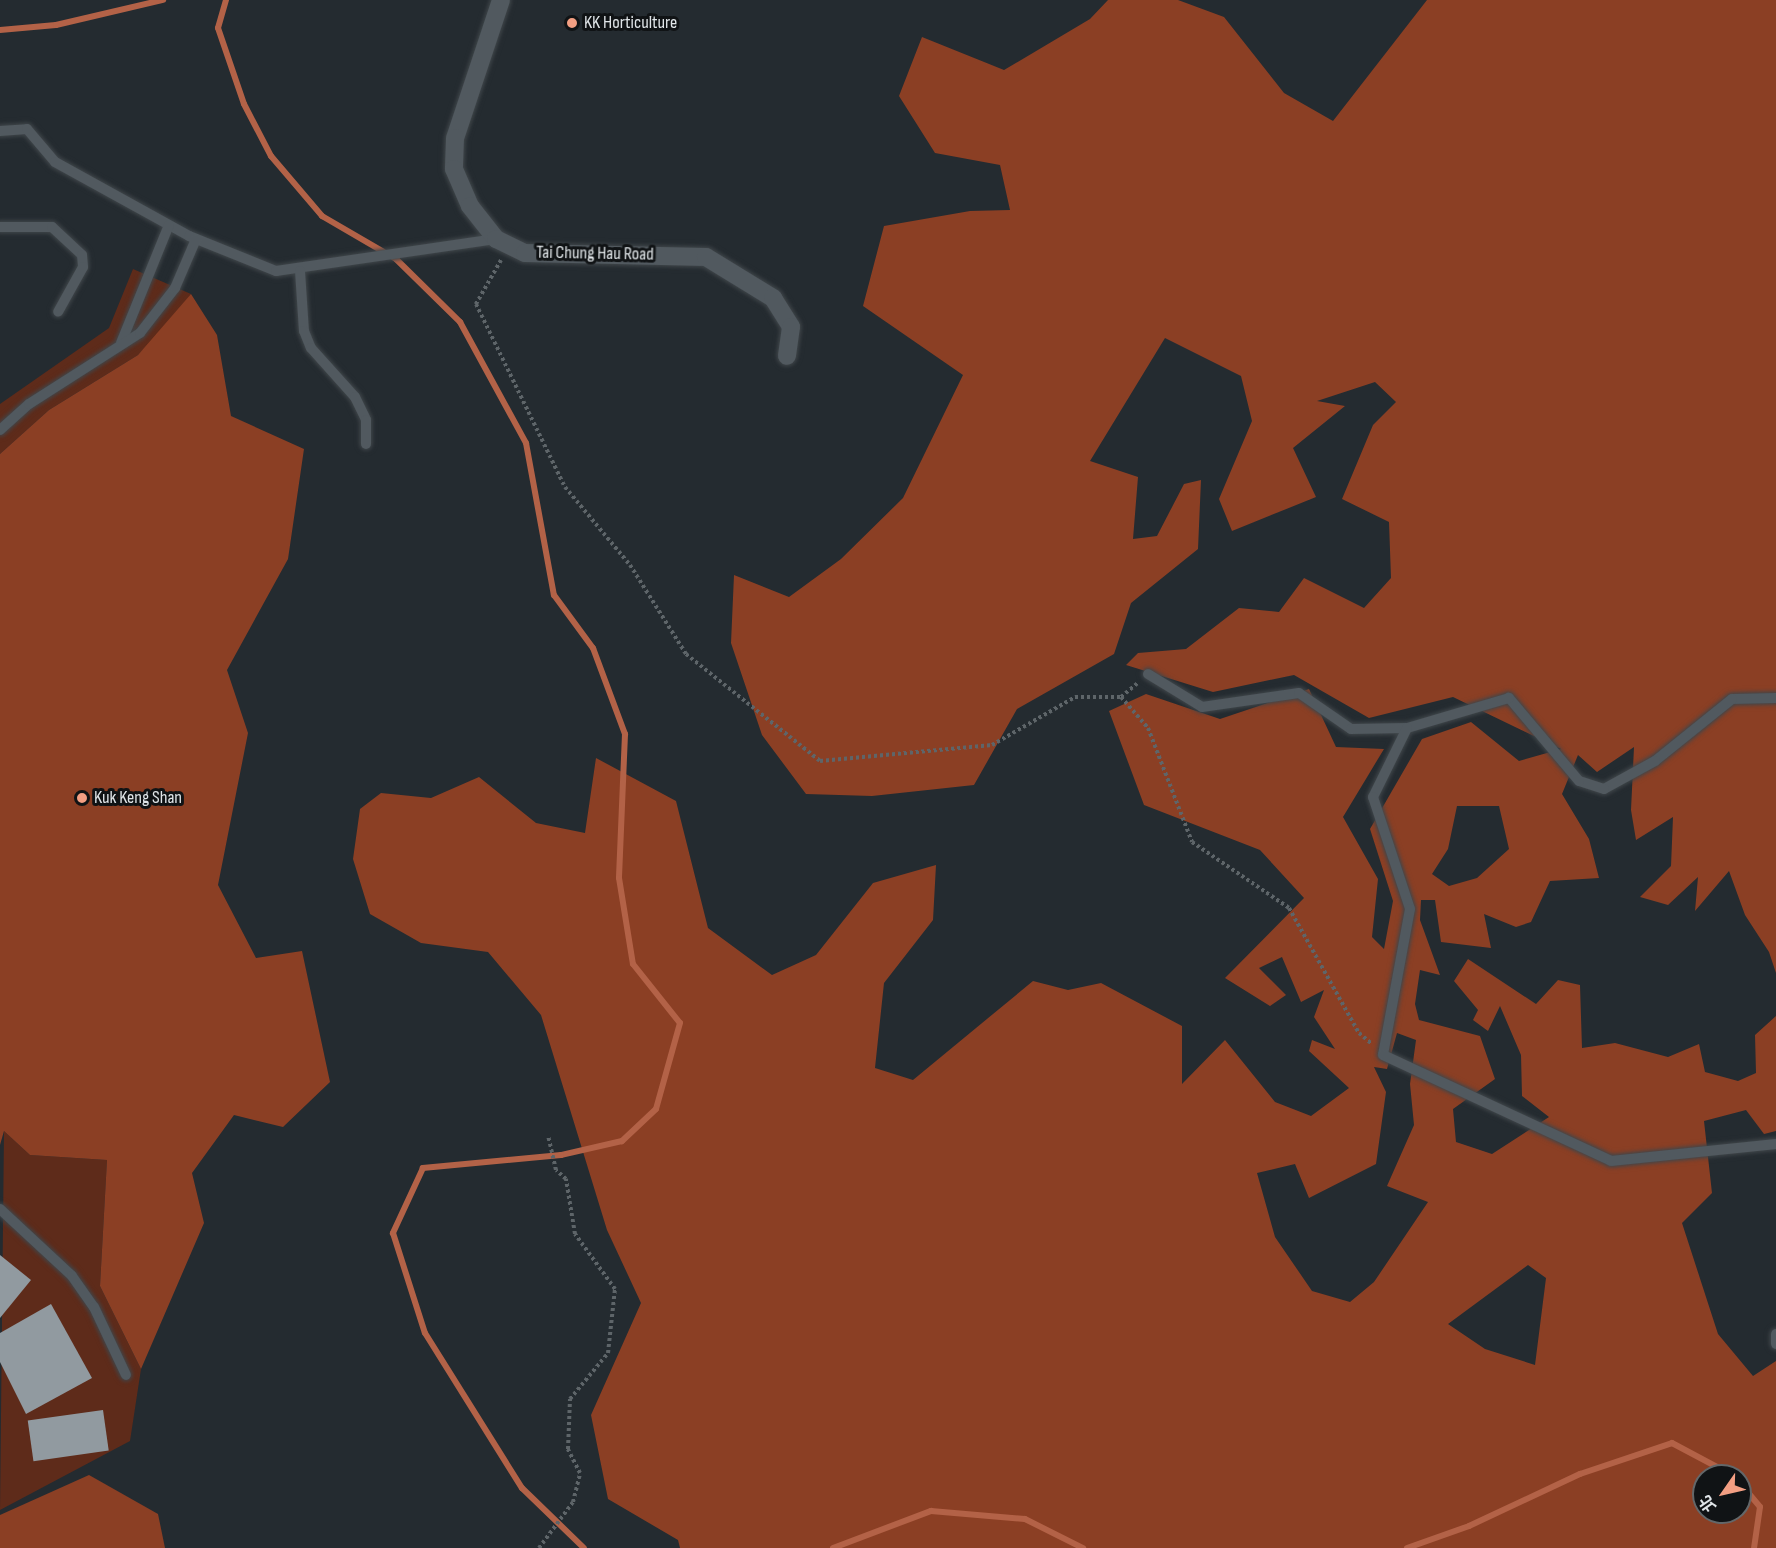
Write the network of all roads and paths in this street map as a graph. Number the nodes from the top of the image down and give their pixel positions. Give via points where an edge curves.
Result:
1 (501, 0) edge
2 (0, 131) edge
3 (169, 225) junction
4 (0, 227) edge
5 (196, 239) junction
6 (502, 243) junction
7 (300, 271) junction
8 (58, 312) dead end
9 (108, 355) junction
10 (786, 356) dead end
11 (0, 430) edge
12 (366, 444) dead end
13 (1148, 674) joint
14 (1121, 696) junction
15 (1776, 698) edge
16 (1407, 728) junction
17 (1383, 1055) junction
18 (548, 1136) dead end
19 (1776, 1144) edge
20 (0, 1209) edge
21 (1776, 1334) edge
22 (1776, 1344) edge
23 (126, 1375) dead end
24 (541, 1546) edge

1 - 6 street via 455,138 454,169 470,206
2 - 3 lane via 27,129 55,162
3 - 5 lane
3 - 9 lane via 129,332
4 - 8 lane via 61,230 82,255 83,267
5 - 7 lane via 253,266
5 - 9 lane via 165,304 140,333
6 - 7 lane via 371,253
6 - 10 street, Tai Chung Hau Road via 525,254 706,257 773,298 791,327
6 - 14 path via 476,304 565,487 630,565 686,654 820,761 992,745 1075,697
7 - 12 lane via 304,331 311,348 356,397 366,420
9 - 11 lane via 36,399
13 - 14 path
13 - 16 lane via 1202,707 1299,693 1351,729
14 - 17 path via 1148,728 1192,842 1289,908 1359,1033
15 - 16 lane via 1732,699 1655,761 1604,789 1579,781 1509,698
16 - 17 lane via 1373,797 1410,909
17 - 19 lane via 1611,1161
18 - 24 path via 556,1170 566,1179 575,1233 615,1289 608,1353 570,1400 568,1449 580,1473 573,1502
20 - 23 lane via 72,1276 94,1307
21 - 22 lane

